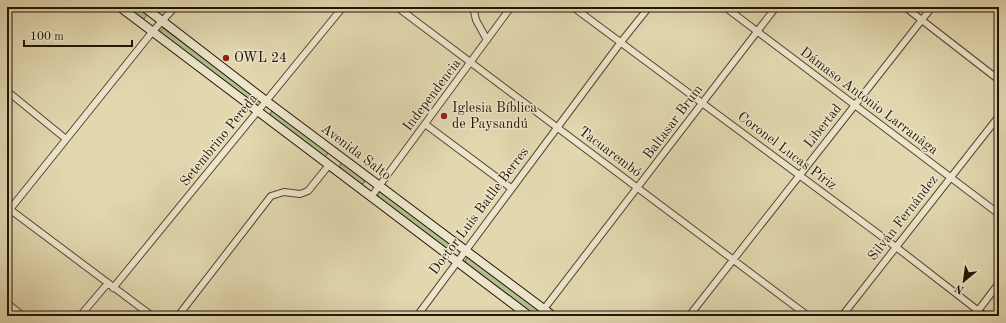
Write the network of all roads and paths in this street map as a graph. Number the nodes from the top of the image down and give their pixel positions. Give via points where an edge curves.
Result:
1 (120, 7) edge
2 (144, 7) edge
3 (175, 7) edge
4 (343, 7) edge
5 (397, 7) edge
6 (473, 7) edge
7 (511, 7) edge
8 (573, 7) edge
9 (648, 7) edge
10 (725, 7) edge
11 (776, 7) edge
12 (905, 7) edge
13 (932, 7) edge
14 (922, 20) junction
15 (163, 21) junction
16 (153, 31) junction
17 (758, 32) junction
18 (487, 40) junction
19 (620, 42) junction
20 (472, 62) junction
21 (999, 80) edge
22 (7, 91) edge
23 (266, 101) junction
24 (702, 103) junction
25 (855, 105) junction
26 (258, 112) junction
27 (999, 116) edge
28 (426, 124) junction
29 (557, 128) junction
30 (66, 139) junction
31 (340, 156) junction
32 (330, 166) junction
33 (799, 175) junction
34 (950, 178) junction
35 (379, 185) junction
36 (511, 188) junction
37 (637, 188) junction
38 (371, 197) junction
39 (8, 210) edge
40 (999, 214) edge
41 (896, 247) junction
42 (466, 249) junction
43 (733, 260) junction
44 (457, 261) junction
45 (108, 283) junction
46 (999, 283) edge
47 (113, 288) junction
48 (7, 303) edge
49 (544, 309) junction
50 (976, 313) edge
51 (23, 316) edge
52 (80, 316) edge
53 (152, 316) edge
54 (178, 316) edge
55 (416, 316) edge
56 (529, 316) edge
57 (553, 316) edge
58 (689, 316) edge
59 (808, 316) edge
60 (842, 316) edge
61 (985, 316) edge

1 - 16 street, Avenida Salto
2 - 15 street, Avenida Salto
3 - 15 street
4 - 23 street, Setembrino Pereda
5 - 20 street, Tacuarembó
6 - 18 street via 476,20
7 - 18 street, Independencia
8 - 19 street, Coronel Lucas Píriz
9 - 19 street, Doctor Luis Batlle Berres
10 - 17 street, Dámaso Antonio Larranãga
11 - 17 street, Baltasar Brum
12 - 14 street
13 - 14 street, Libertad
14 - 21 street
14 - 25 street, Libertad
15 - 16 street
15 - 23 street, Avenida Salto
16 - 26 street, Avenida Salto
16 - 30 street
17 - 24 street, Baltasar Brum
17 - 25 street, Dámaso Antonio Larranãga
18 - 20 street, Independencia
19 - 24 street, Coronel Lucas Píriz
19 - 29 street, Doctor Luis Batlle Berres
20 - 28 street, Independencia
20 - 29 street, Tacuarembó
22 - 30 street
23 - 26 street, Setembrino Pereda
23 - 31 street, Avenida Salto
24 - 33 street, Coronel Lucas Píriz
24 - 37 street, Baltasar Brum
25 - 33 street, Libertad
25 - 34 street, Dámaso Antonio Larranãga
26 - 32 street, Avenida Salto
26 - 47 street, Setembrino Pereda
27 - 34 street, Silván Fernández
28 - 35 street, Independencia
28 - 36 street
29 - 36 street, Doctor Luis Batlle Berres
29 - 37 street, Tacuarembó
30 - 39 street
31 - 32 street
31 - 35 street, Avenida Salto
32 - 38 street, Avenida Salto
32 - 54 street via 308,191 300,194 284,192 271,196
33 - 41 street, Coronel Lucas Píriz
33 - 43 street, Libertad
34 - 40 street, Dámaso Antonio Larranãga
34 - 41 street, Silván Fernández
35 - 38 street, Independencia
35 - 42 street, Avenida Salto
36 - 42 street, Doctor Luis Batlle Berres
37 - 43 street, Tacuarembó
37 - 49 street, Baltasar Brum
38 - 44 street, Avenida Salto
39 - 45 street
41 - 50 street, Coronel Lucas Píriz
41 - 60 street, Silván Fernández
42 - 44 street, Doctor Luis Batlle Berres
42 - 49 street, Avenida Salto
43 - 58 street, Libertad
43 - 59 street, Tacuarembó
44 - 55 street, Doctor Luis Batlle Berres
44 - 56 street, Avenida Salto
45 - 47 street
45 - 52 street
46 - 50 street
47 - 53 street
48 - 51 street
49 - 57 street, Avenida Salto
50 - 61 street, Coronel Lucas Píriz

